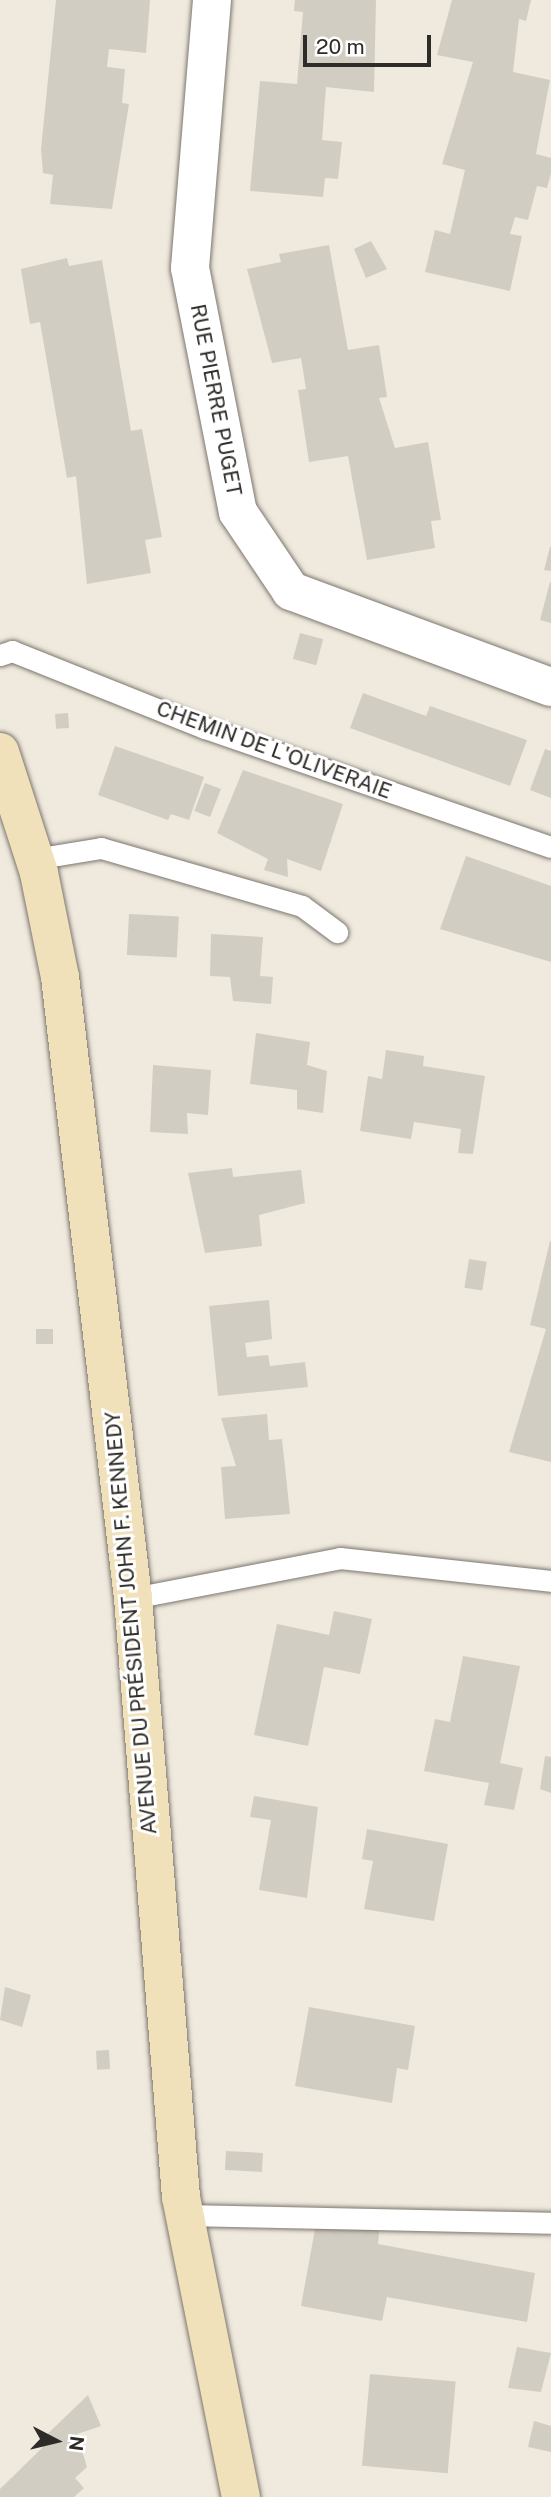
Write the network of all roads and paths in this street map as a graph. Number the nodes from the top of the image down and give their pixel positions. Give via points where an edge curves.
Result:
1 (212, 0) edge
2 (0, 655) edge
3 (551, 687) edge
4 (0, 752) edge
5 (551, 847) edge
6 (34, 859) junction
7 (337, 932) dead end
8 (551, 1581) edge
9 (133, 1598) junction
10 (184, 2215) junction
11 (551, 2224) edge
12 (242, 2497) edge

1 - 3 street, RUE PIERRE PUGET via 190,268 238,512 291,592
2 - 5 lane, CHEMIN DE L'OLIVERAIE via 12,651 205,728
4 - 6 main road, AVENUE DU PRÉSIDENT JOHN F. KENNEDY
6 - 7 lane via 102,848 302,906
6 - 9 main road, AVENUE DU PRÉSIDENT JOHN F. KENNEDY via 62,990
8 - 9 lane via 340,1558
9 - 10 main road, AVENUE DU PRÉSIDENT JOHN F. KENNEDY
10 - 11 lane
10 - 12 main road, AVENUE DU PRÉSIDENT JOHN F. KENNEDY

